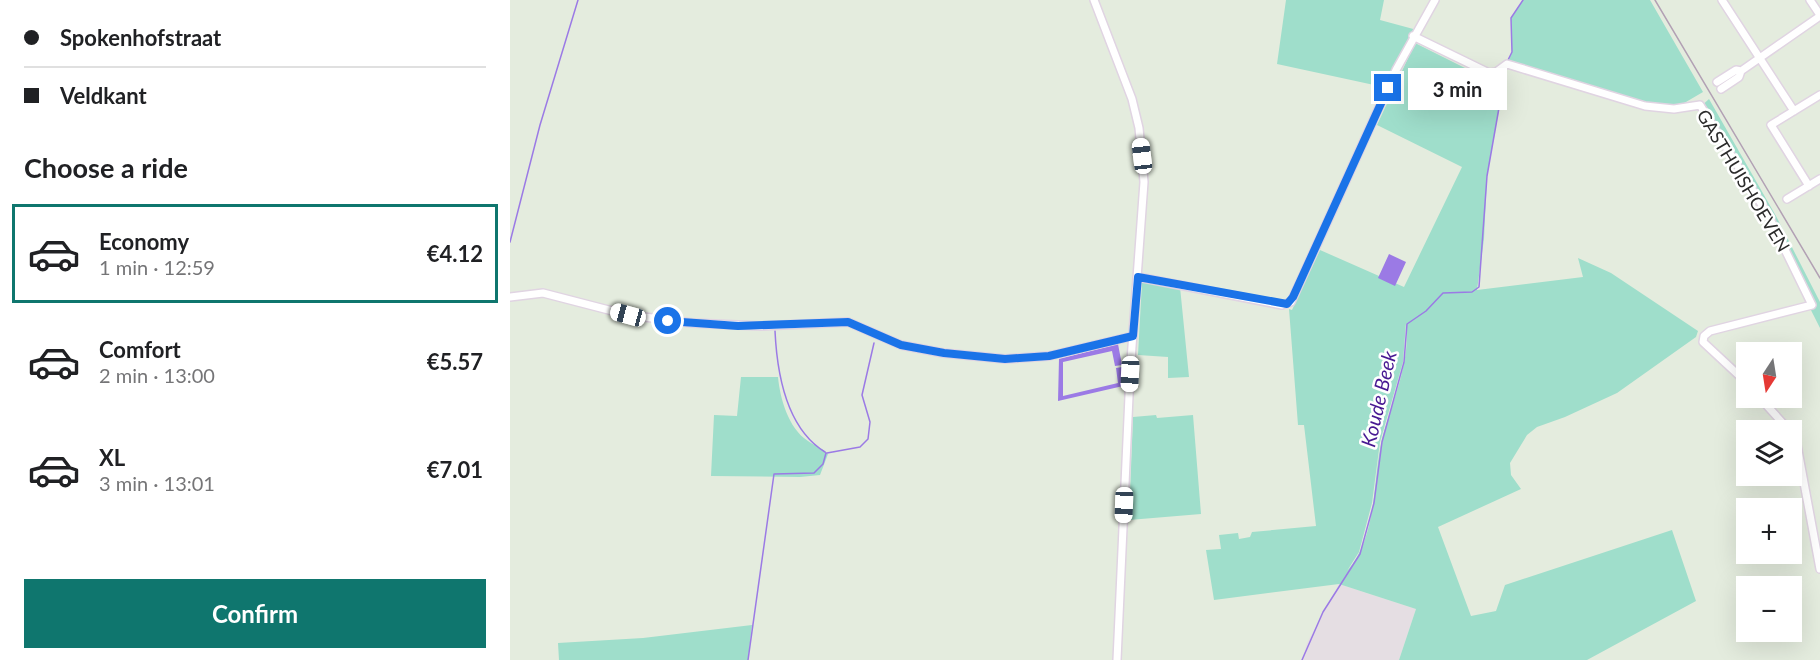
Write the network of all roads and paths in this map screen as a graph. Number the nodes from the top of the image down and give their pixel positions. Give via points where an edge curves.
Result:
1 (1094, 0) edge
2 (1435, 0) edge
3 (1722, 0) edge
4 (1810, 0) edge
5 (1820, 16) edge
6 (1413, 36) junction
7 (1759, 58) junction
8 (1719, 86) dead end
9 (1820, 95) edge
10 (1792, 112) junction
11 (1820, 179) edge
12 (1809, 186) junction
13 (1787, 199) dead end
14 (1138, 277) junction
15 (510, 297) edge
16 (1133, 336) junction
17 (1736, 373) edge
18 (1769, 408) edge
19 (1779, 420) edge
20 (1802, 472) edge
21 (1820, 569) edge
22 (1117, 660) edge

1 - 14 street via 1132,99 1139,128 1144,182
2 - 6 street
3 - 7 street
4 - 5 street
5 - 7 street
6 - 14 street via 1291,302 1282,305
6 - 17 street, GASTHUISHOEVEN via 1489,73 1507,64 1645,106 1674,110 1700,105 1768,215 1812,304 1710,331 1704,336 1703,342
7 - 8 street via 1741,71 1736,70
7 - 10 street
9 - 10 street
10 - 12 street via 1771,125
11 - 12 street
12 - 13 street
14 - 16 street
15 - 16 street via 543,293 628,315 692,323 749,326 848,322 901,345 1005,359 1049,356
16 - 22 street
18 - 19 street
20 - 21 street

